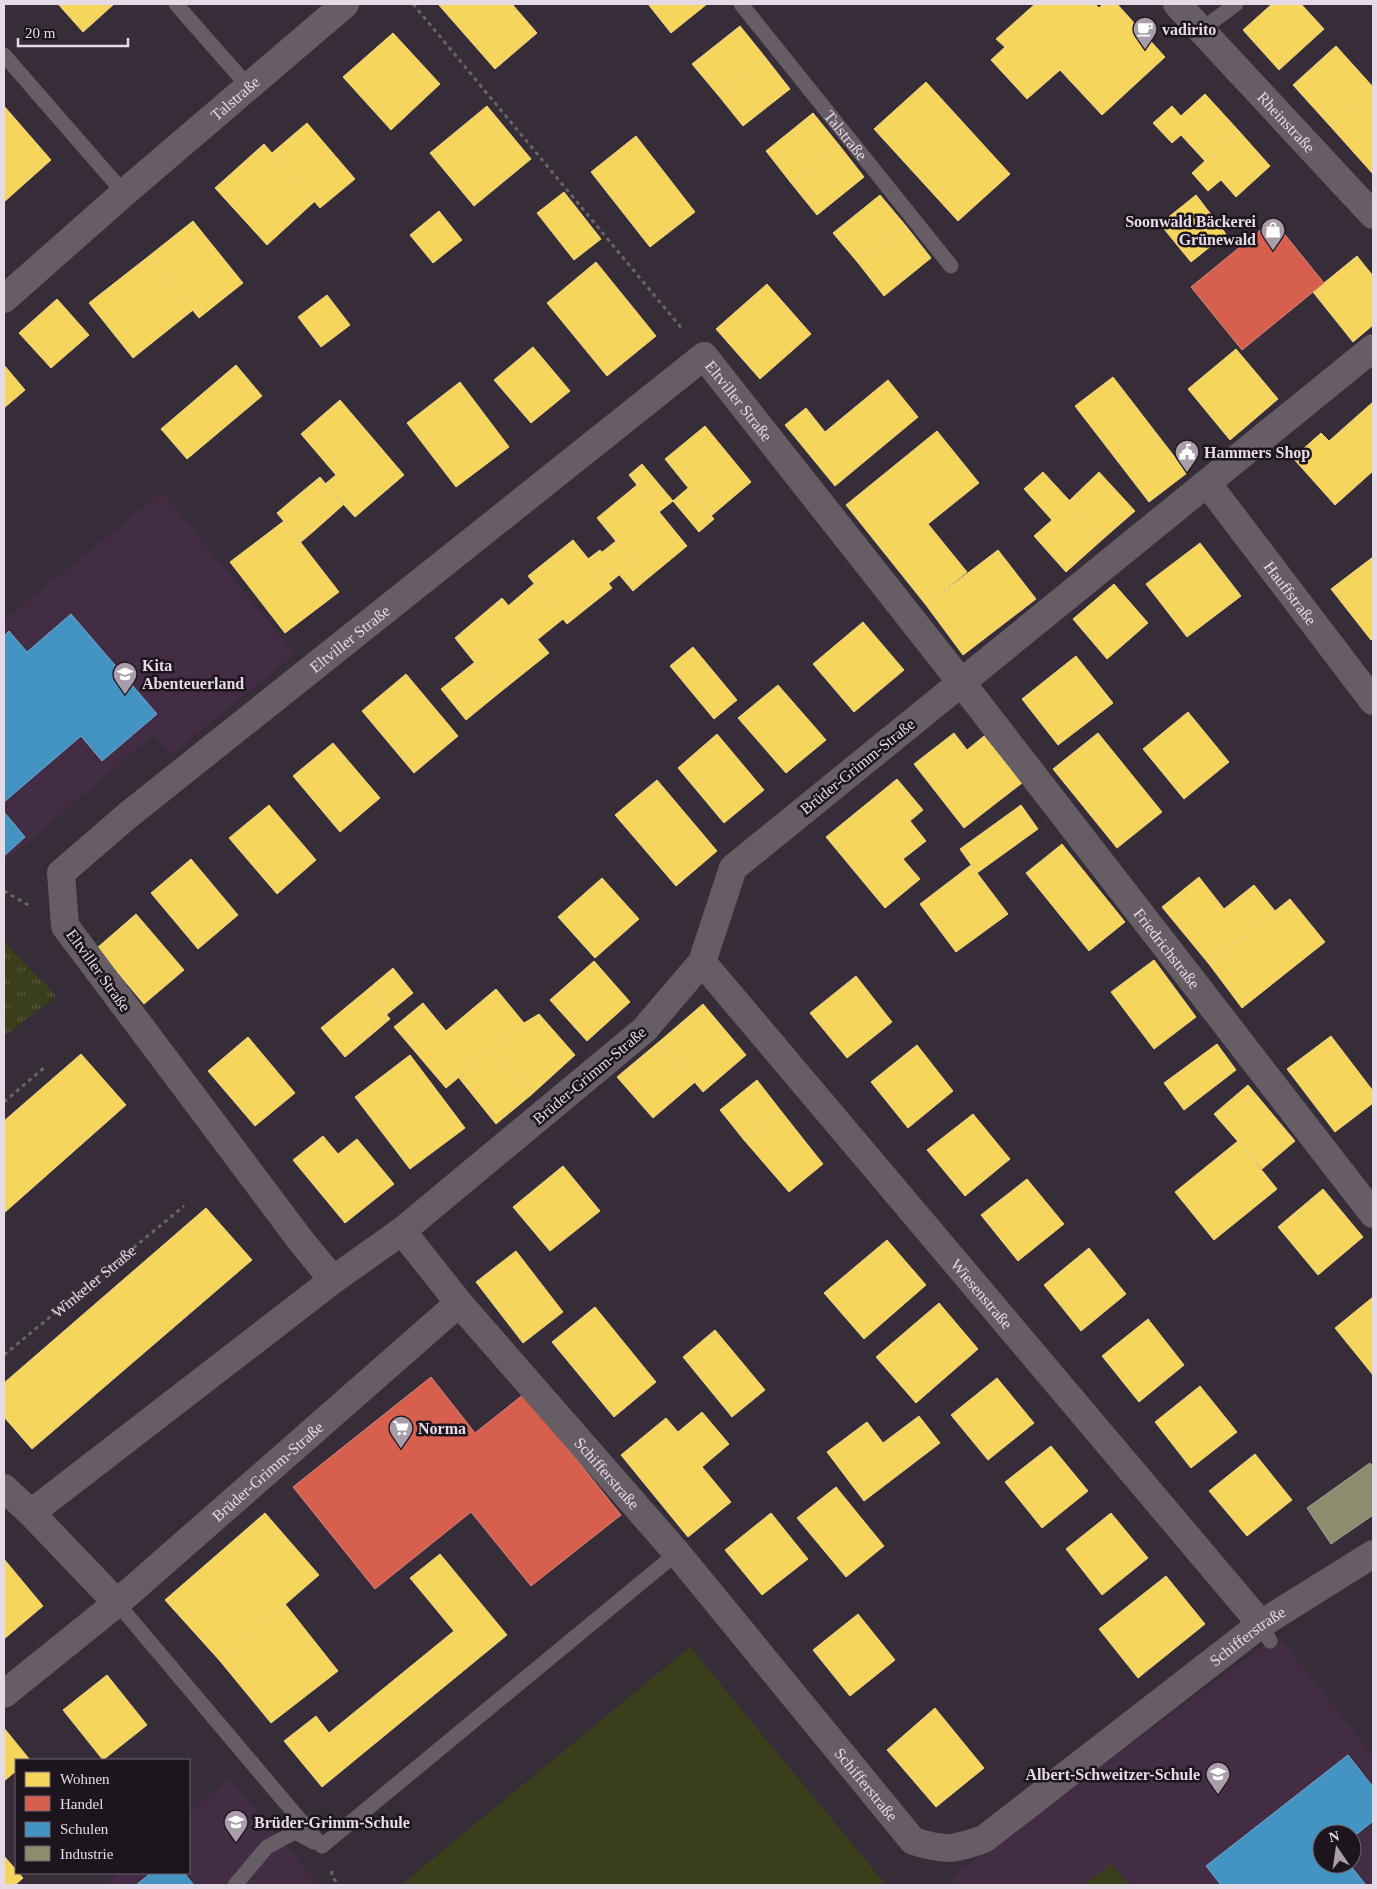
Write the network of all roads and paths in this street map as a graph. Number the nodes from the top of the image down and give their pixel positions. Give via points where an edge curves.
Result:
1 (176, 4) edge
2 (345, 4) edge
3 (413, 4) edge
4 (741, 4) edge
5 (1177, 4) edge
6 (1236, 4) edge
7 (1201, 30) junction
8 (4, 55) edge
9 (248, 86) junction
10 (124, 193) junction
11 (1373, 215) edge
12 (951, 266) dead end
13 (4, 300) edge
14 (1373, 348) edge
15 (704, 356) junction
16 (1207, 483) junction
17 (961, 682) junction
18 (1373, 701) edge
19 (702, 962) junction
20 (45, 1067) dead end
21 (4, 1102) edge
22 (184, 1206) dead end
23 (1373, 1214) edge
24 (402, 1231) junction
25 (333, 1280) junction
26 (459, 1303) junction
27 (4, 1355) edge
28 (4, 1488) edge
29 (31, 1513) junction
30 (676, 1553) junction
31 (1373, 1554) edge
32 (117, 1603) junction
33 (1265, 1633) junction
34 (4, 1694) edge
35 (322, 1846) junction
36 (235, 1885) edge

1 - 9 lane
2 - 9 street, Talstraße
3 - 15 path
4 - 12 lane, Talstraße
5 - 7 street, Rheinstraße
6 - 7 lane
7 - 11 street, Rheinstraße
8 - 10 lane
9 - 10 street, Talstraße
10 - 13 street, Talstraße
14 - 16 street, Brüder-Grimm-Straße
15 - 17 street, Eltviller Straße
15 - 25 street, Eltviller Straße via 61,873 65,926
16 - 17 street, Brüder-Grimm-Straße
16 - 18 street, Hauffstraße
17 - 19 street, Brüder-Grimm-Straße via 733,868
17 - 23 street, Friedrichstraße
19 - 24 street, Brüder-Grimm-Straße via 644,1030
19 - 33 street, Wiesenstraße
20 - 21 path
22 - 27 path, Winkeler Straße
24 - 25 street, Brüder-Grimm-Straße
24 - 26 street
25 - 29 street, Brüder-Grimm-Straße
26 - 30 street, Schifferstraße
26 - 32 street, Brüder-Grimm-Straße
28 - 29 street
29 - 32 street
30 - 33 street, Schifferstraße via 913,1841 938,1849 961,1847 984,1839
30 - 35 lane
31 - 33 street, Schifferstraße
32 - 34 street, Brüder-Grimm-Straße
32 - 35 lane
35 - 36 lane via 295,1832 267,1847

